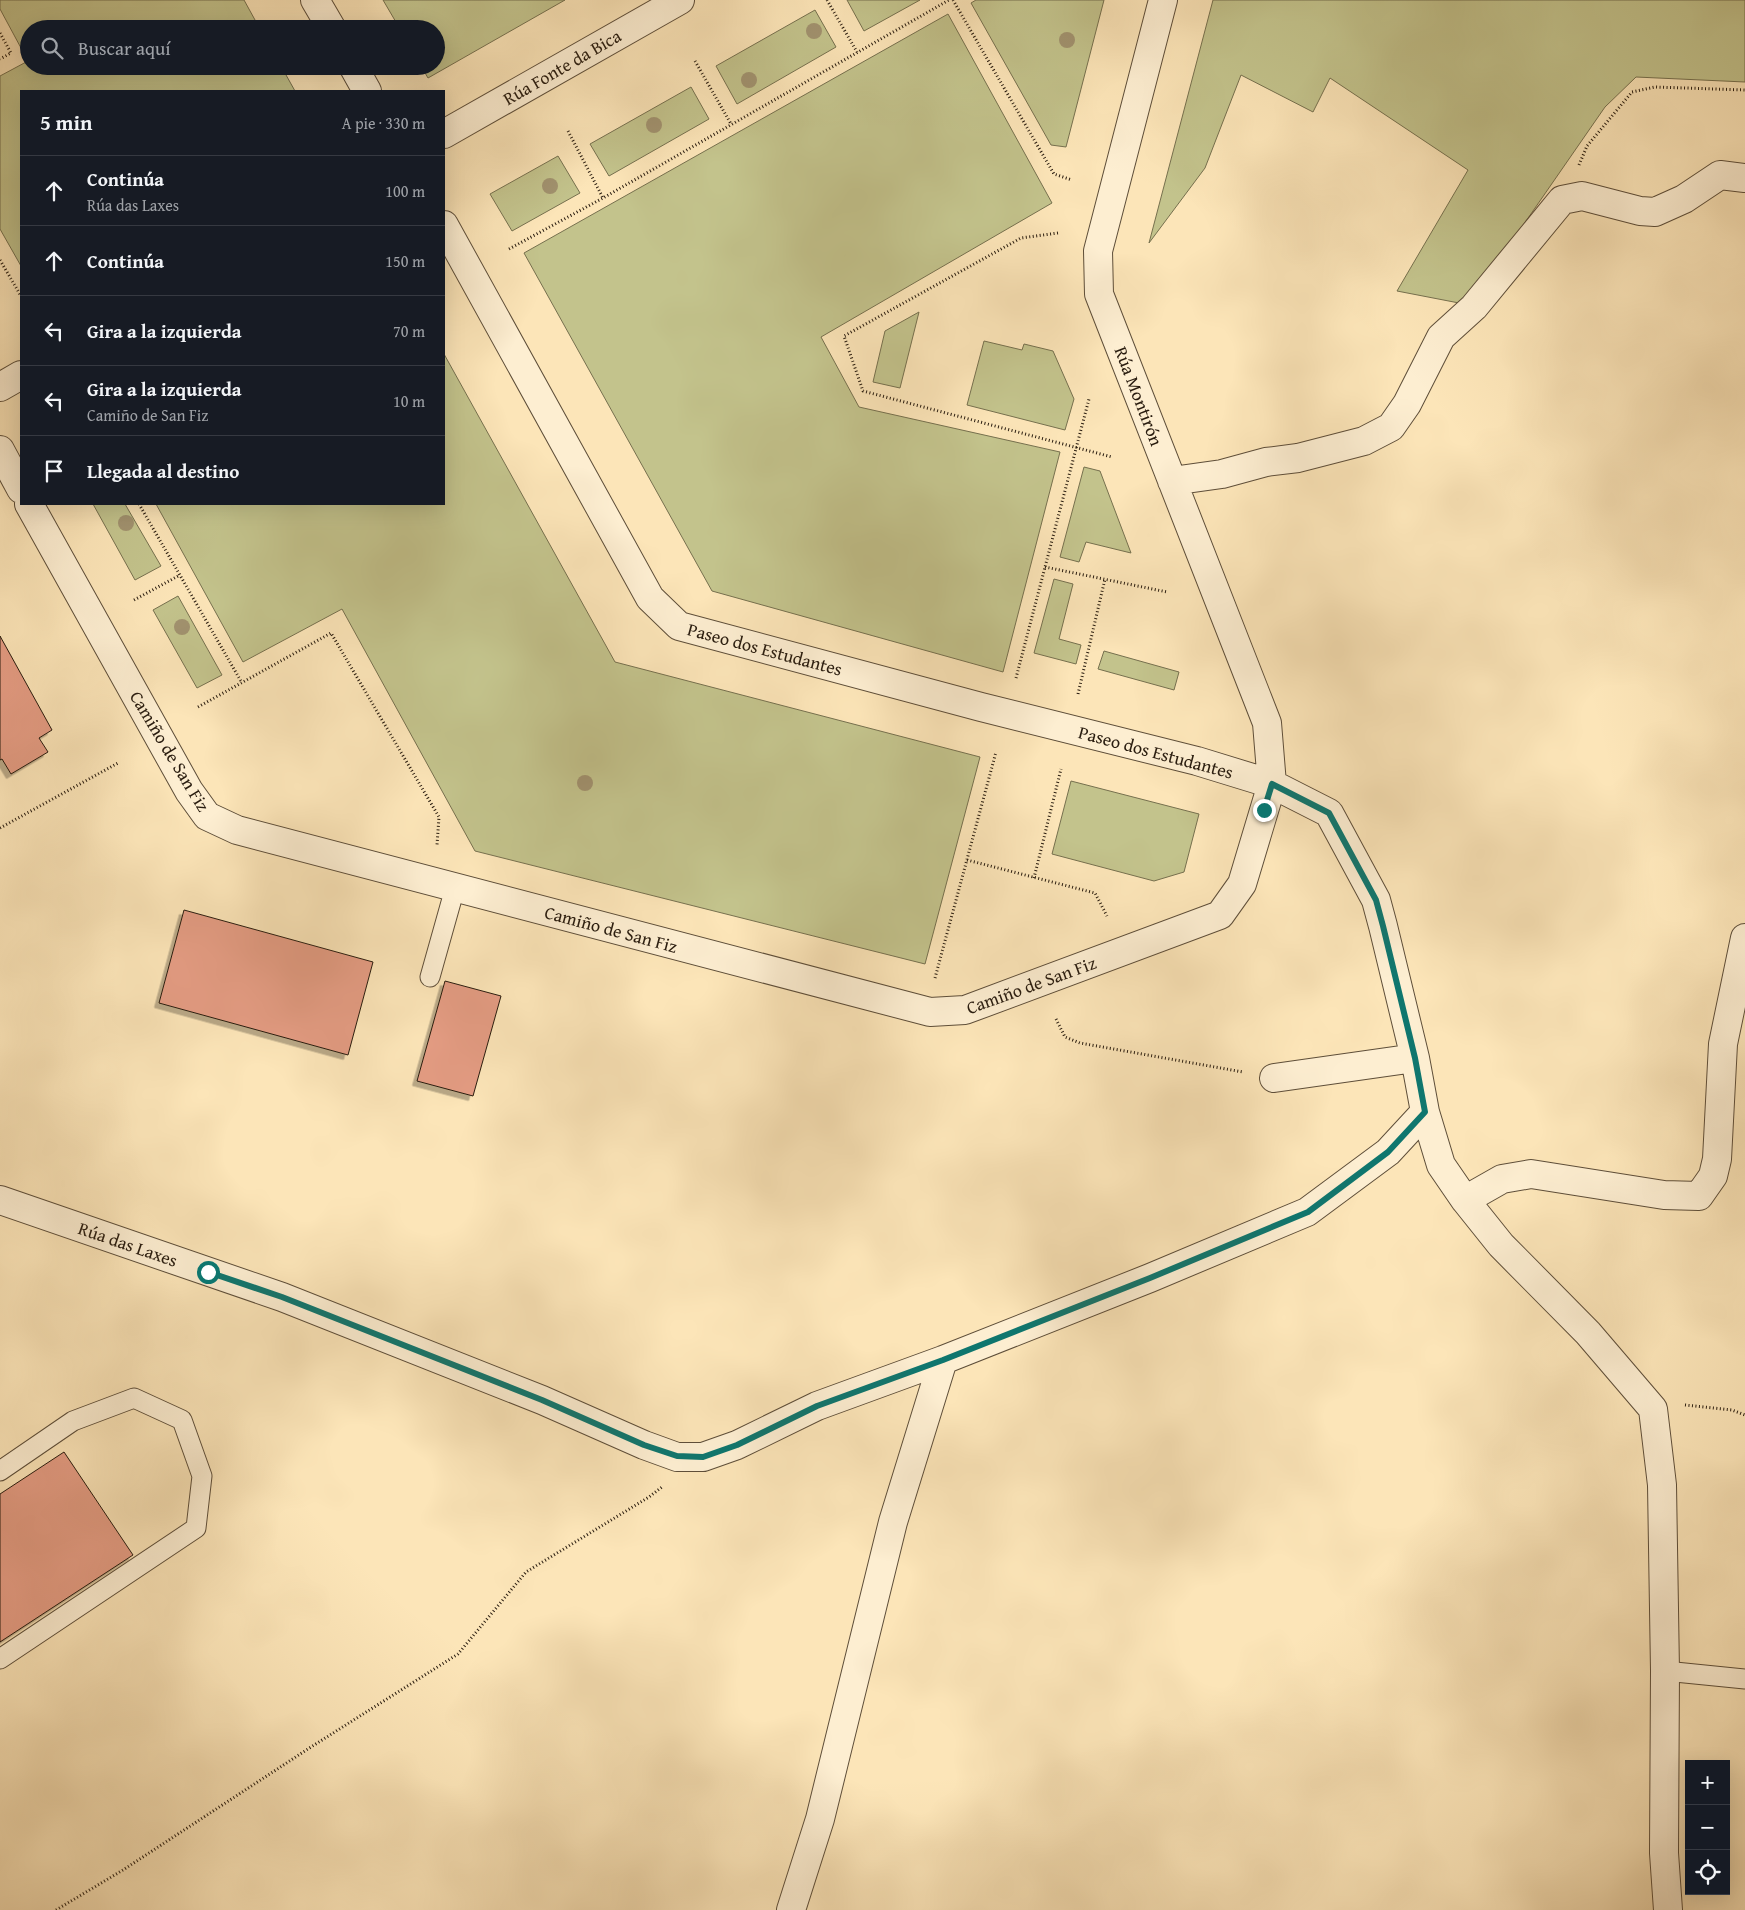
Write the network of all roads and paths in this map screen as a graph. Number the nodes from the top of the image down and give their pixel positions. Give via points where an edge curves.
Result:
1 (315, 0) edge
2 (680, 0) edge
3 (827, 0) edge
4 (949, 0) edge
5 (954, 0) edge
6 (1163, 0) edge
7 (327, 20) edge
8 (0, 33) edge
9 (857, 52) junction
10 (0, 59) edge
11 (695, 61) dead end
12 (358, 75) edge
13 (366, 90) edge
14 (1745, 90) edge
15 (731, 124) junction
16 (568, 131) dead end
17 (445, 133) edge
18 (1745, 178) edge
19 (1072, 180) dead end
20 (602, 198) junction
21 (1562, 200) junction
22 (445, 227) edge
23 (1058, 233) dead end
24 (509, 249) dead end
25 (0, 260) edge
26 (20, 294) edge
27 (20, 376) edge
28 (0, 387) edge
29 (1089, 399) dead end
30 (1076, 448) junction
31 (0, 450) edge
32 (1112, 457) dead end
33 (1172, 481) junction
34 (20, 487) edge
35 (31, 505) edge
36 (140, 505) edge
37 (1045, 566) junction
38 (180, 575) junction
39 (1104, 579) junction
40 (1167, 592) dead end
41 (134, 600) dead end
42 (1016, 678) dead end
43 (242, 682) junction
44 (1078, 694) dead end
45 (198, 707) dead end
46 (996, 752) dead end
47 (118, 763) dead end
48 (1061, 769) dead end
49 (1272, 784) junction
50 (0, 828) edge
51 (437, 845) dead end
52 (967, 860) junction
53 (1034, 878) junction
54 (454, 888) junction
55 (1107, 916) dead end
56 (1745, 938) edge
57 (430, 977) dead end
58 (935, 978) dead end
59 (1056, 1019) dead end
60 (1415, 1058) junction
61 (1274, 1078) joint
62 (1425, 1112) junction
63 (0, 1200) edge
64 (1465, 1200) junction
65 (943, 1360) junction
66 (1647, 1403) junction
67 (1745, 1414) edge
68 (703, 1457) junction
69 (0, 1470) edge
70 (0, 1659) edge
71 (1665, 1671) junction
72 (1745, 1679) edge
73 (56, 1910) edge
74 (791, 1910) edge
75 (1668, 1910) edge

1 - 7 street
2 - 17 street, Rúa Fonte da Bica
3 - 9 path
4 - 9 path
5 - 19 path via 1054,174
6 - 33 street, Rúa Montirón via 1098,250 1099,294
8 - 10 path via 11,53
9 - 15 path
11 - 15 path
12 - 13 street
14 - 21 path via 1655,86 1632,92 1588,146
15 - 20 path
16 - 20 path
18 - 21 street via 1720,175 1684,199 1655,212 1582,196
20 - 24 path
21 - 33 street via 1474,307 1441,337 1407,404 1391,427 1364,441 1298,458
22 - 49 street, Paseo dos Estudantes via 650,598 679,626 1197,761
23 - 30 path via 1022,238 844,336 862,392
25 - 26 path
27 - 28 street
29 - 30 path
30 - 32 path
30 - 37 path
31 - 34 street
33 - 49 street, Rúa Montirón via 1267,723
35 - 54 street, Camiño de San Fiz via 189,791 207,816 238,830
36 - 38 path
37 - 39 path
37 - 42 path
38 - 41 path
38 - 43 path
39 - 40 path
39 - 44 path
43 - 45 path
43 - 51 path via 331,633 440,817
46 - 52 path
47 - 50 path
48 - 53 path
49 - 54 street, Camiño de San Fiz via 1242,884 1220,915 965,1010 930,1012
49 - 60 street, Paseo dos Estudantes via 1329,813 1376,900
52 - 53 path
52 - 58 path
53 - 55 path via 1095,893
54 - 57 lane
56 - 64 street via 1723,1044 1717,1159 1713,1176 1699,1196 1664,1195 1531,1174 1502,1179
59 - 61 path via 1065,1037 1080,1043
60 - 61 street
60 - 62 street, Paseo dos Estudantes
62 - 64 street, Paseo dos Estudantes via 1441,1165
62 - 65 street via 1388,1152 1308,1212
63 - 68 street, Rúa das Laxes via 282,1297 542,1400 644,1445 677,1456
64 - 66 street, Paseo dos Estudantes via 1501,1245 1588,1333
65 - 68 street via 817,1406 737,1445
65 - 74 street via 893,1522 820,1819
66 - 67 path via 1732,1410
66 - 71 street via 1653,1409 1662,1486
68 - 73 path via 648,1497 526,1572 458,1654
69 - 70 lane via 73,1421 134,1398 182,1420 202,1476 196,1528
71 - 72 lane
71 - 75 street via 1664,1853

